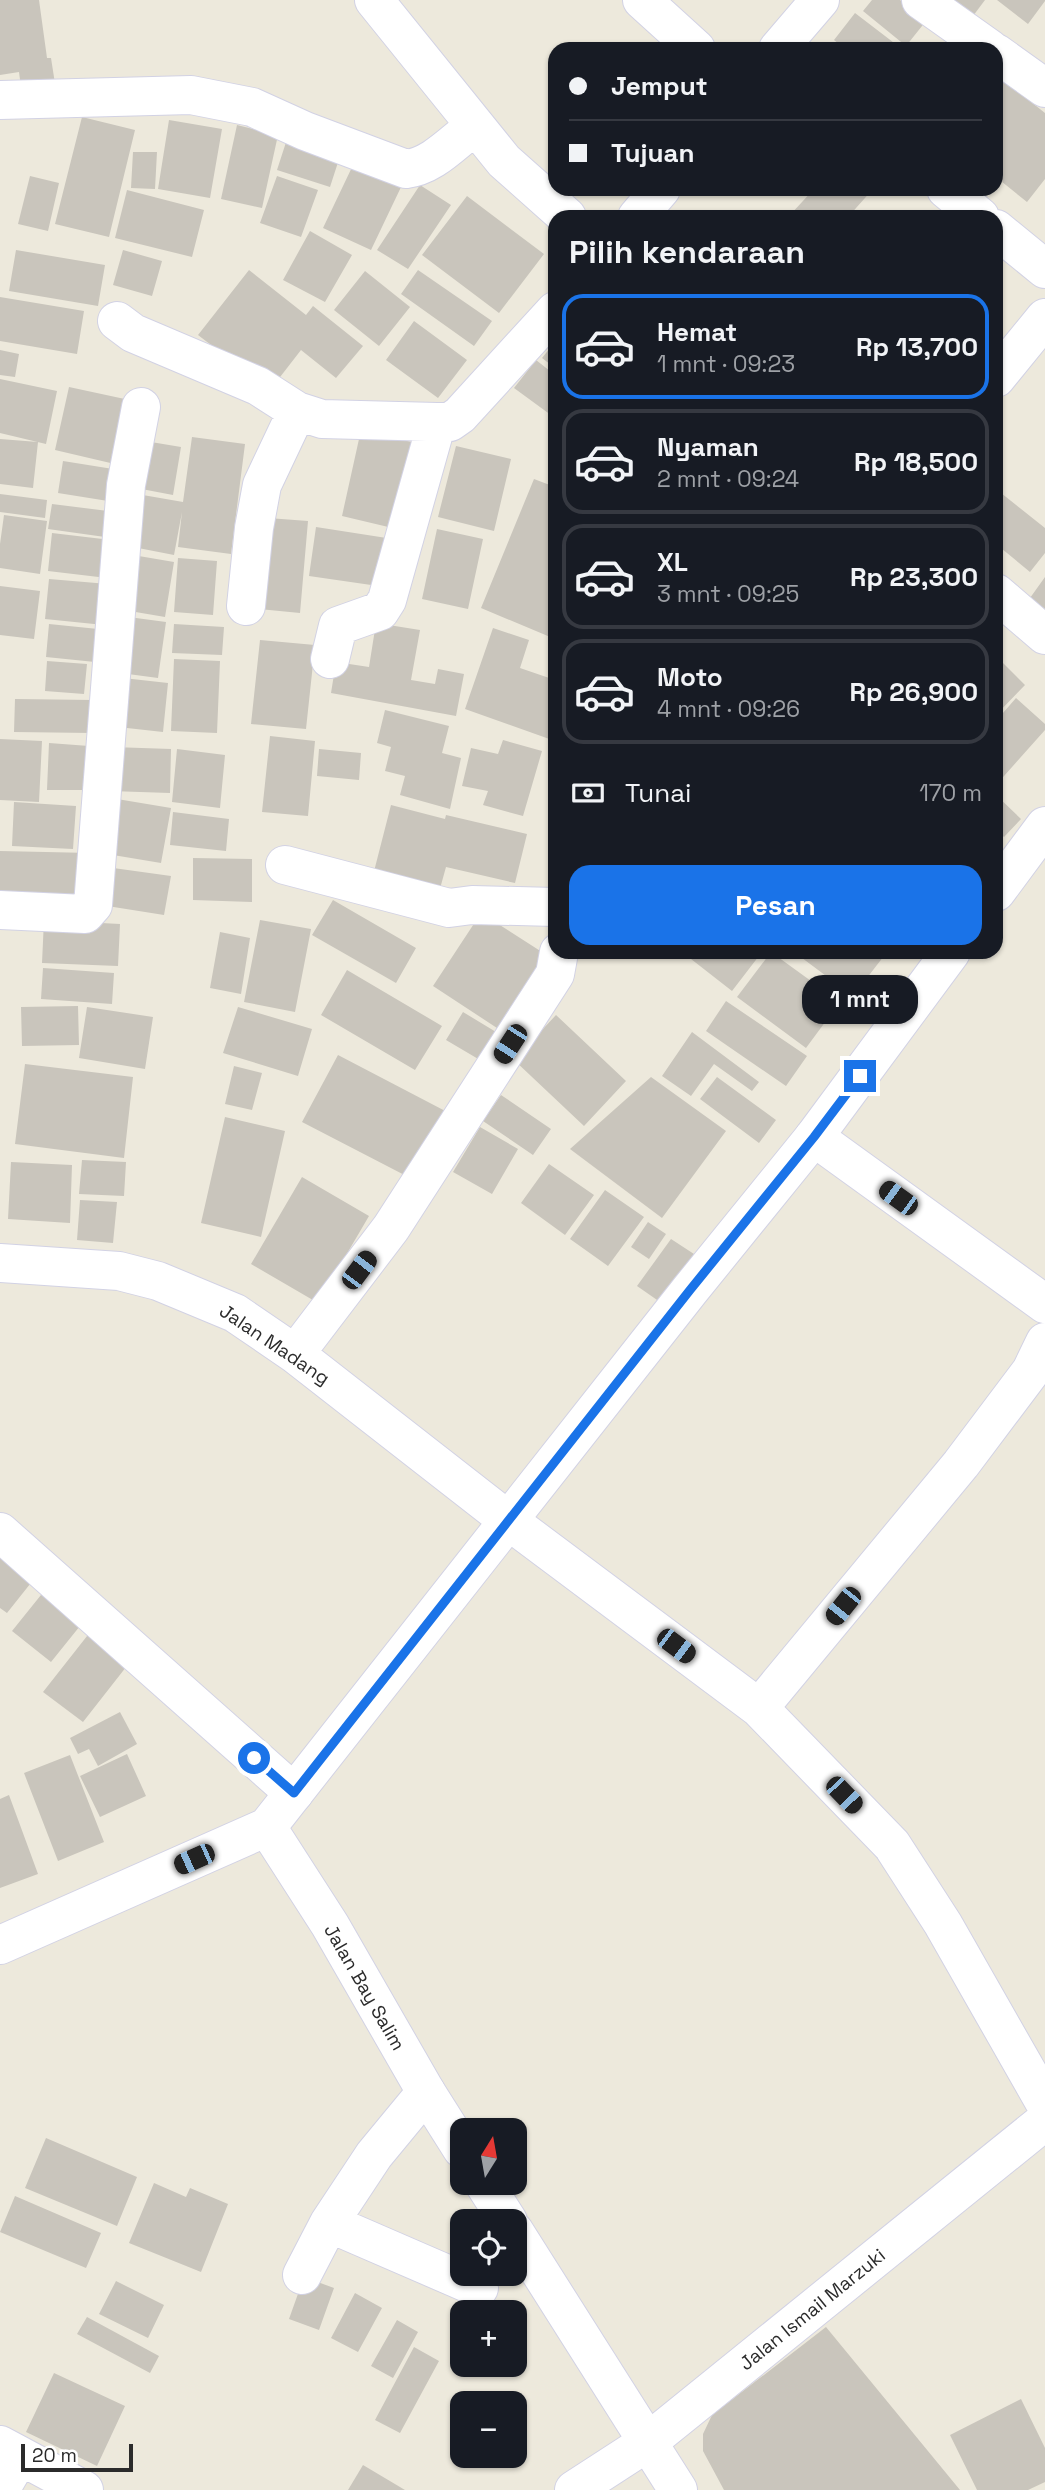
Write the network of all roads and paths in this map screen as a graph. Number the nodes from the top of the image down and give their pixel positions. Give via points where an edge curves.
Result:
1 (374, 0) edge
2 (642, 0) edge
3 (820, 0) edge
4 (921, 0) edge
5 (688, 42) edge
6 (784, 42) edge
7 (980, 42) edge
8 (1003, 58) edge
9 (1045, 88) edge
10 (0, 100) edge
11 (474, 127) junction
12 (655, 196) edge
13 (955, 196) edge
14 (559, 210) edge
15 (643, 210) edge
16 (972, 210) edge
17 (1003, 235) edge
18 (1045, 269) edge
19 (1045, 318) edge
20 (548, 319) edge
21 (117, 321) dead end
22 (1003, 369) edge
23 (141, 407) dead end
24 (297, 411) junction
25 (436, 422) junction
26 (1003, 599) edge
27 (246, 606) dead end
28 (1045, 635) edge
29 (330, 659) dead end
30 (1045, 826) edge
31 (285, 865) dead end
32 (1003, 883) edge
33 (548, 907) edge
34 (0, 911) edge
35 (558, 959) edge
36 (946, 959) edge
37 (814, 1137) junction
38 (0, 1263) edge
39 (1045, 1304) edge
40 (1045, 1342) edge
41 (295, 1354) junction
42 (509, 1521) junction
43 (0, 1532) edge
44 (759, 1708) junction
45 (294, 1793) junction
46 (267, 1827) junction
47 (0, 1945) edge
48 (426, 2092) junction
49 (1045, 2103) edge
50 (1045, 2121) edge
51 (450, 2130) edge
52 (329, 2223) junction
53 (527, 2251) edge
54 (302, 2275) dead end
55 (479, 2288) dead end
56 (648, 2442) junction
57 (10, 2450) edge
58 (0, 2490) edge
59 (84, 2490) edge
60 (574, 2490) edge
61 (678, 2490) edge

1 - 11 street
2 - 5 street
3 - 6 street
4 - 7 street
8 - 9 street
10 - 11 street via 191,95 252,107 406,169 430,162
11 - 14 street
12 - 15 street
13 - 16 street
17 - 18 street
19 - 22 street
20 - 25 street via 460,415 450,422
21 - 24 street via 133,333 258,386
23 - 34 street via 126,485 93,905 85,914
24 - 25 street via 323,419
24 - 27 street via 262,485
25 - 29 street via 387,600 380,611 338,626
26 - 28 street
30 - 32 street
31 - 33 street via 449,908
35 - 41 street via 555,974 391,1228
36 - 37 street
37 - 39 street
37 - 42 street
38 - 41 street, Jalan Madang via 119,1271 158,1281 235,1313
40 - 44 street via 1031,1371 961,1464
41 - 42 street, Jalan Madang
42 - 44 street, Jalan Madang
42 - 45 street
43 - 45 street
44 - 49 street, Jalan Madang via 892,1845 943,1924
45 - 46 street
46 - 47 street
46 - 48 street, Jalan Bay Salim via 330,1925
48 - 51 street, Jalan Bay Salim
48 - 52 street via 373,2155
50 - 56 street, Jalan Ismail Marzuki
52 - 54 street
52 - 55 street
53 - 56 street
56 - 60 street, Jalan Ismail Marzuki
56 - 61 street
57 - 58 street
57 - 59 street

